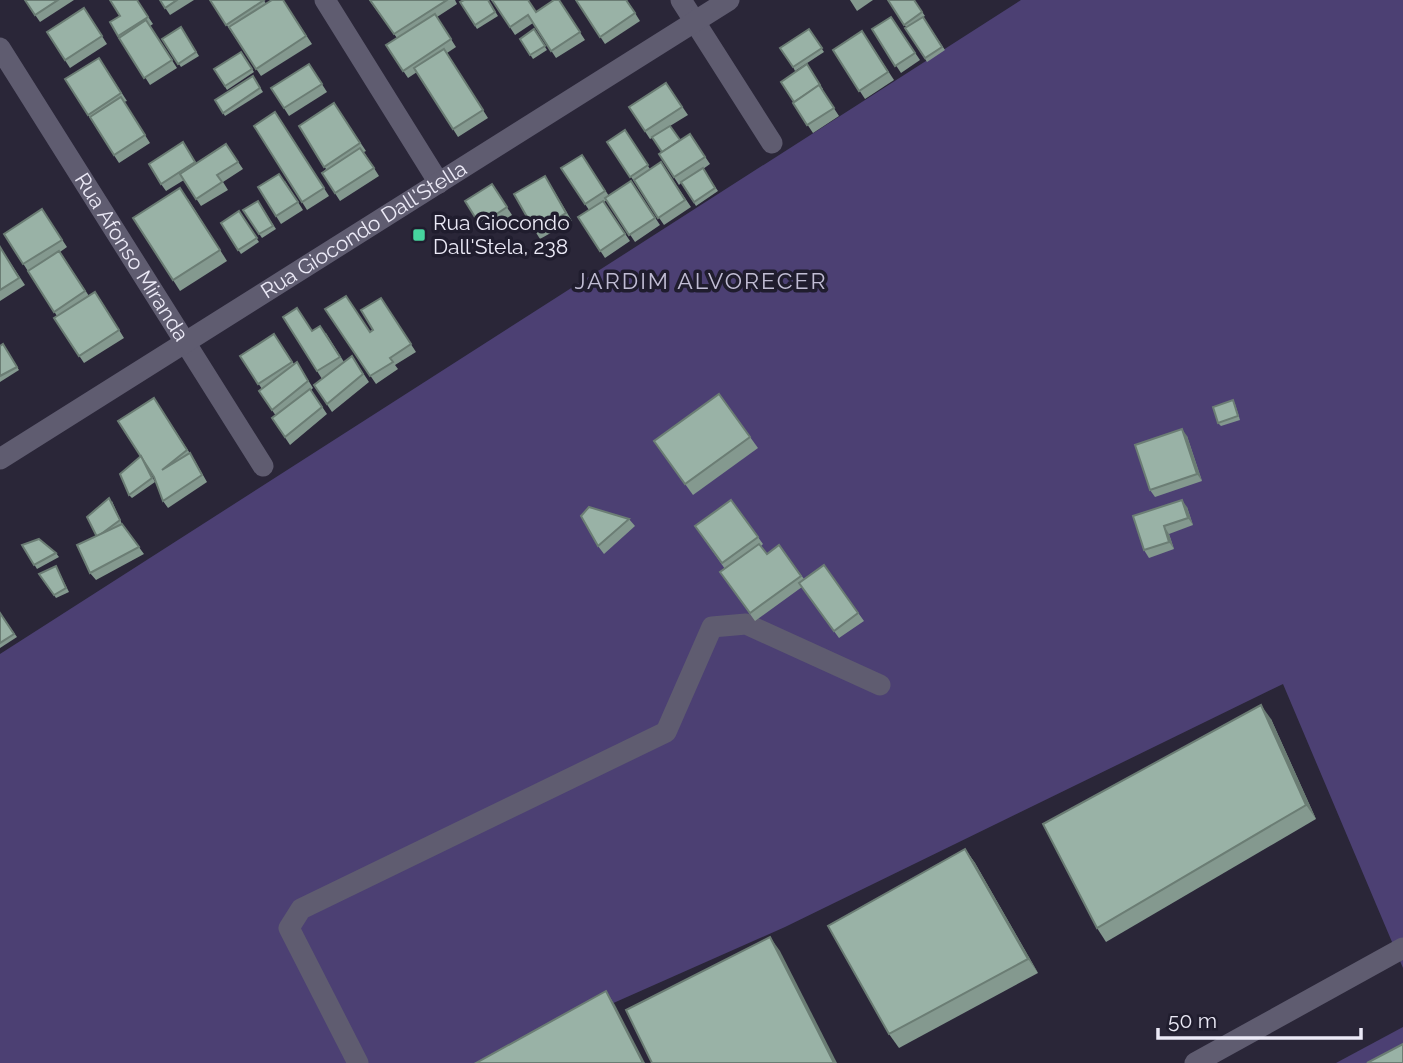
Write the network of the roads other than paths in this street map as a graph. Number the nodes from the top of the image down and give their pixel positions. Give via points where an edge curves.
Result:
1 (325, 0) edge
2 (681, 0) edge
3 (729, 0) edge
4 (695, 21) junction
5 (0, 48) edge
6 (772, 143) dead end
7 (439, 183) junction
8 (186, 342) junction
9 (0, 459) edge
10 (263, 466) dead end
11 (880, 685) dead end
12 (1403, 948) edge
13 (358, 1063) edge
14 (1195, 1063) edge

1 - 7 street
2 - 4 street
3 - 4 street, Rua Giocondo Dall'Stella
4 - 6 street
4 - 7 street, Rua Giocondo Dall'Stella
5 - 8 street, Rua Afonso Miranda
7 - 8 street, Rua Giocondo Dall'Stella
8 - 9 street, Rua Giocondo Dall'Stella
8 - 10 street, Rua Afonso Miranda
11 - 13 street via 746,624 712,627 666,732 301,909 289,928
12 - 14 street

